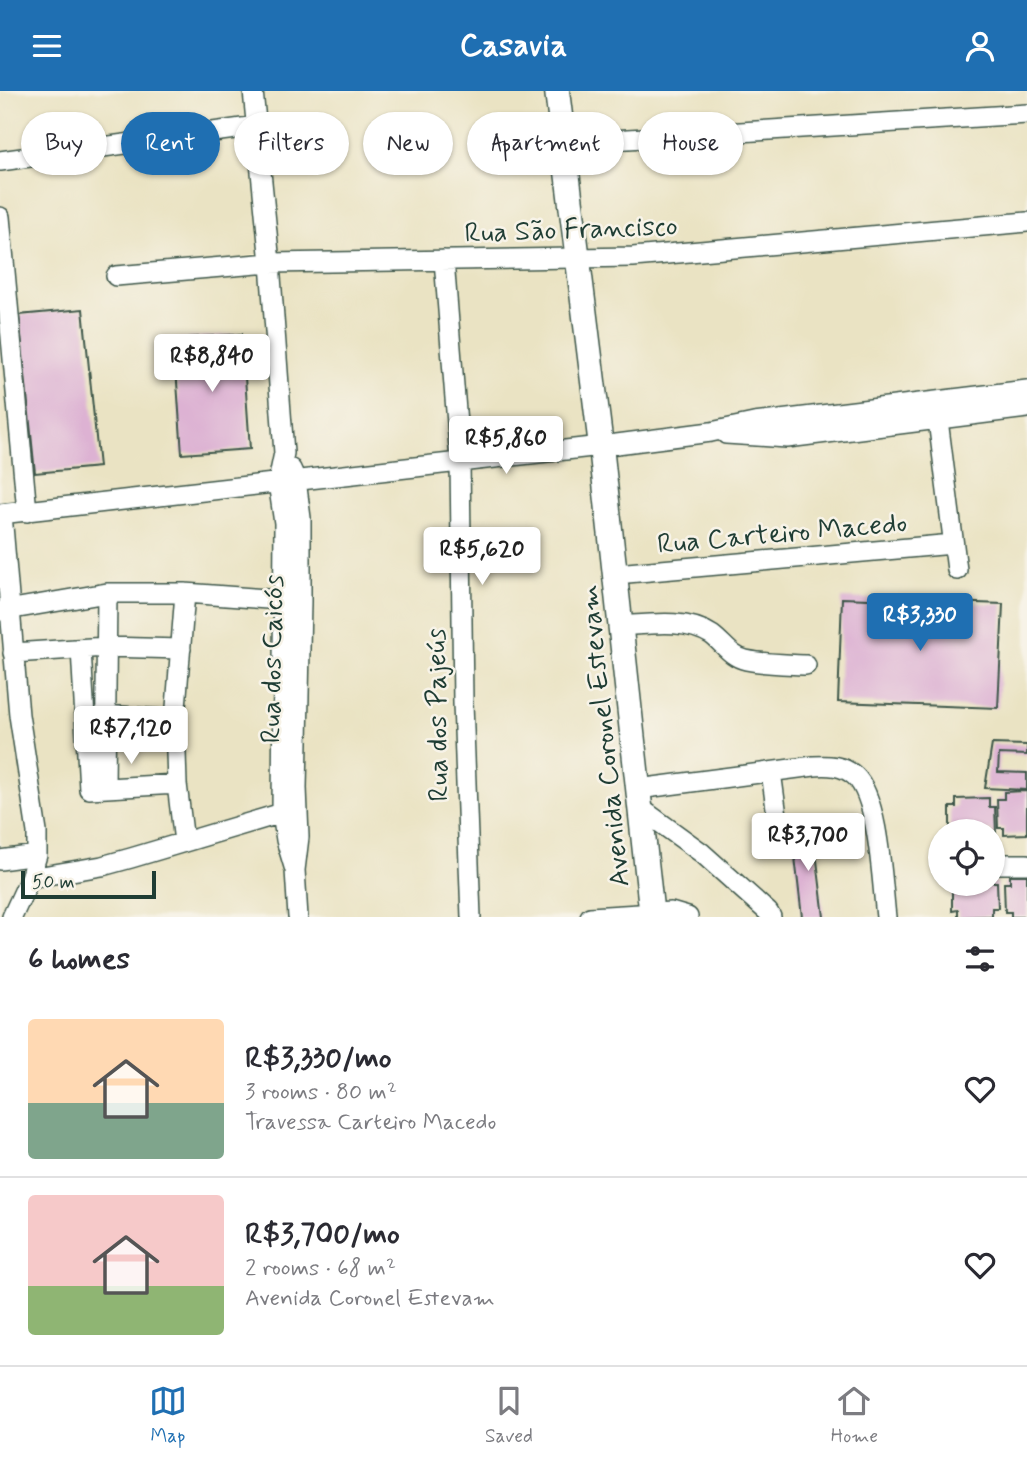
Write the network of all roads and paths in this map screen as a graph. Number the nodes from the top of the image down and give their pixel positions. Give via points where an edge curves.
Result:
1 (253, 91) edge
2 (266, 91) edge
3 (557, 91) edge
4 (255, 112) edge
5 (560, 112) edge
6 (1027, 114) edge
7 (234, 129) edge
8 (624, 139) edge
9 (0, 161) edge
10 (262, 175) edge
11 (568, 175) edge
12 (0, 217) edge
13 (1027, 222) edge
14 (579, 257) junction
15 (444, 260) junction
16 (270, 263) junction
17 (116, 276) dead end
18 (1027, 390) edge
19 (1027, 408) edge
20 (938, 420) junction
21 (711, 432) junction
22 (601, 446) junction
23 (460, 461) junction
24 (287, 481) junction
25 (27, 512) junction
26 (1, 514) edge
27 (953, 544) junction
28 (957, 570) dead end
29 (616, 575) junction
30 (107, 593) junction
31 (186, 593) junction
32 (292, 601) junction
33 (6, 610) edge
34 (621, 627) junction
35 (106, 647) junction
36 (81, 649) junction
37 (181, 649) junction
38 (13, 653) junction
39 (806, 665) dead end
40 (105, 715) junction
41 (175, 720) junction
42 (771, 772) junction
43 (177, 784) junction
44 (105, 788) junction
45 (639, 799) junction
46 (282, 813) junction
47 (779, 830) dead end
48 (184, 842) junction
49 (37, 855) junction
50 (0, 860) edge
51 (1005, 864) edge
52 (1027, 864) edge
53 (295, 870) junction
54 (30, 878) junction
55 (8, 915) edge
56 (652, 915) edge
57 (298, 917) edge
58 (471, 917) edge
59 (590, 917) edge
60 (688, 917) edge
61 (771, 917) edge
62 (886, 917) edge

1 - 2 street
1 - 4 street, Rua dos Caicós
3 - 5 main road, Avenida Coronel Estevam
6 - 8 street
7 - 9 street
10 - 16 street, Rua dos Caicós
11 - 14 main road, Avenida Coronel Estevam
12 - 25 street
13 - 14 street, Rua São Francisco via 633,257
14 - 15 street, Rua São Francisco
14 - 22 main road, Avenida Coronel Estevam
15 - 16 street, Rua São Francisco
15 - 23 street, Rua dos Pajeús
16 - 17 street, Rua São Francisco
16 - 24 street, Rua dos Caicós
18 - 21 street
19 - 20 street
20 - 21 street via 786,437
20 - 27 street
21 - 22 street
22 - 23 street
22 - 29 main road, Avenida Coronel Estevam
23 - 24 street
23 - 58 street, Rua dos Pajeús
24 - 25 street
24 - 32 street, Rua dos Caicós via 284,523
25 - 26 street
26 - 33 street
27 - 28 street
27 - 29 street, Rua Carteiro Macedo
29 - 34 main road, Avenida Coronel Estevam
30 - 31 street
30 - 33 street
30 - 35 street
31 - 32 street
31 - 37 street
32 - 46 street, Rua dos Caicós
32 - 53 street, Rua dos Caicós via 299,837
33 - 38 street
34 - 39 street via 663,623 702,630 734,656
34 - 45 main road, Avenida Coronel Estevam
35 - 36 street
35 - 37 street
35 - 40 street
36 - 38 street
36 - 44 street via 89,789
37 - 41 street
38 - 49 street
40 - 41 street
40 - 44 street
41 - 43 street
42 - 45 street
42 - 47 street
42 - 62 street via 831,765 855,776 871,802
43 - 44 street
43 - 48 street
45 - 56 main road, Avenida Coronel Estevam
45 - 61 street
46 - 48 street
46 - 53 street, Rua dos Caicós
48 - 54 street via 102,866
49 - 50 street
49 - 54 street
51 - 52 street
53 - 57 street, Rua dos Caicós
54 - 55 street
56 - 59 street
56 - 60 street via 671,912

